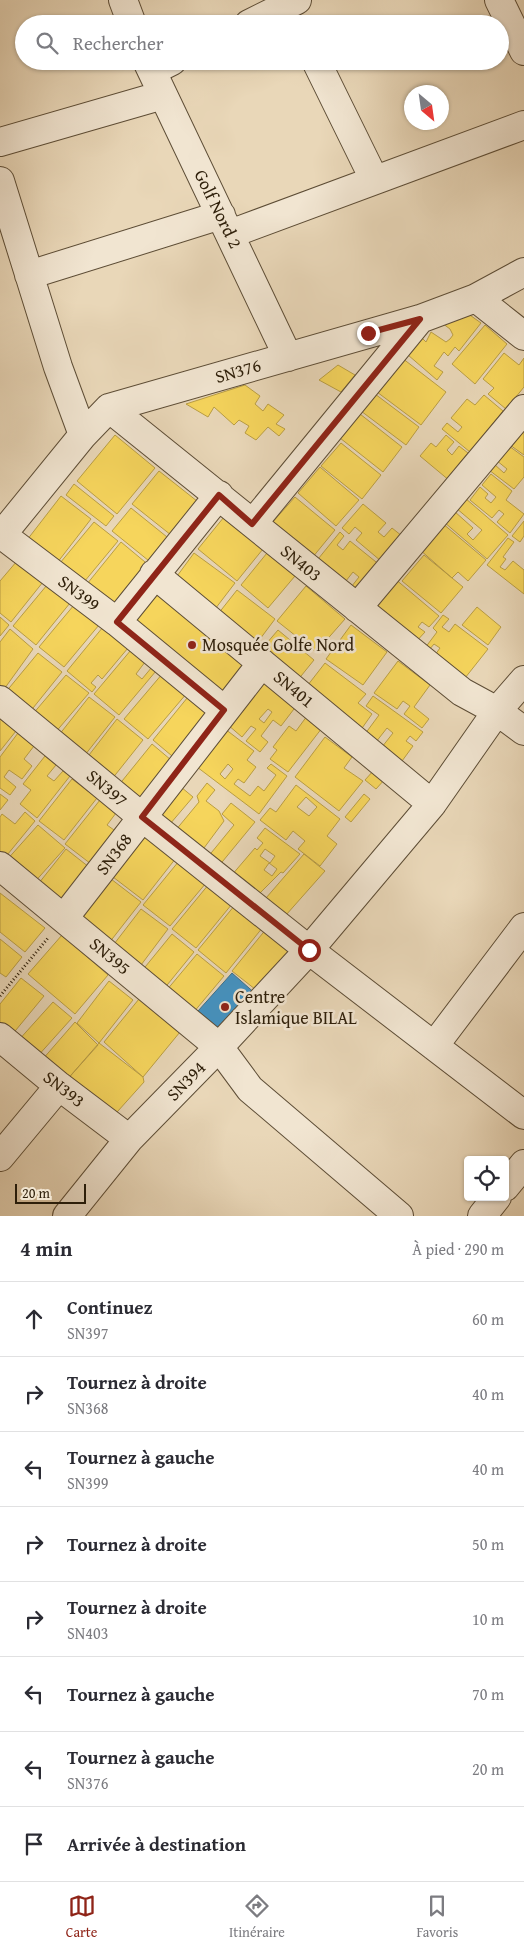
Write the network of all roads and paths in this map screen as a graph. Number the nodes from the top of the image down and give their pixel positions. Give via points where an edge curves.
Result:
1 (123, 0) edge
2 (499, 0) edge
3 (292, 7) edge
4 (129, 15) edge
5 (272, 15) edge
6 (506, 15) edge
7 (509, 20) edge
8 (524, 51) edge
9 (320, 70) edge
10 (159, 72) edge
11 (524, 125) edge
12 (0, 142) edge
13 (374, 179) junction
14 (0, 180) edge
15 (225, 225) junction
16 (17, 262) edge
17 (524, 272) edge
18 (476, 298) junction
19 (420, 319) junction
20 (524, 336) edge
21 (288, 357) junction
22 (109, 408) junction
23 (524, 409) edge
24 (83, 435) junction
25 (219, 495) junction
26 (252, 524) junction
27 (1, 536) edge
28 (154, 574) junction
29 (357, 608) junction
30 (117, 622) junction
31 (262, 662) junction
32 (524, 680) edge
33 (0, 700) edge
34 (224, 710) junction
35 (497, 711) junction
36 (524, 731) edge
37 (432, 804) junction
38 (142, 817) junction
39 (0, 866) edge
40 (64, 918) junction
41 (524, 927) edge
42 (309, 950) junction
43 (0, 996) edge
44 (0, 1037) edge
45 (434, 1046) junction
46 (219, 1047) junction
47 (59, 1086) junction
48 (524, 1115) edge
49 (129, 1139) junction
50 (0, 1157) edge
51 (524, 1164) edge
52 (509, 1182) edge
53 (494, 1201) edge
54 (67, 1216) edge
55 (399, 1216) edge
56 (482, 1216) edge

1 - 4 street
2 - 6 street
3 - 5 street
7 - 8 street
9 - 13 street
10 - 12 street
10 - 15 street, Golf Nord 2
11 - 13 street
13 - 15 street
14 - 16 street
15 - 16 street
15 - 21 street, Golf Nord 2
16 - 24 street
17 - 18 street, SN376
18 - 19 street, SN376
18 - 20 street
19 - 21 street, SN376
19 - 26 street
21 - 22 street, SN376
22 - 24 street
22 - 25 street, SN403
23 - 29 street
24 - 27 street
25 - 26 street, SN403
25 - 28 street
26 - 29 street, SN403
27 - 30 street, SN399
28 - 30 street
28 - 31 street, SN401
29 - 35 street, SN403 via 462,692
30 - 34 street, SN399
31 - 34 street, SN368
31 - 37 street, SN401
32 - 35 street, SN394
33 - 38 street, SN397
34 - 38 street, SN368
35 - 36 street, SN403
35 - 37 street, SN394
37 - 42 street, SN394
38 - 40 street, SN368
38 - 42 street, SN397
39 - 40 street, SN395
40 - 43 path
40 - 46 street, SN395
41 - 45 street
42 - 45 street, SN397
42 - 46 street, SN394
44 - 47 street, SN393
45 - 48 street, SN397
46 - 49 street, SN394
46 - 55 street, SN395 via 250,1089
47 - 49 street, SN393
47 - 50 street
49 - 54 street, SN394
51 - 52 street
53 - 56 street

